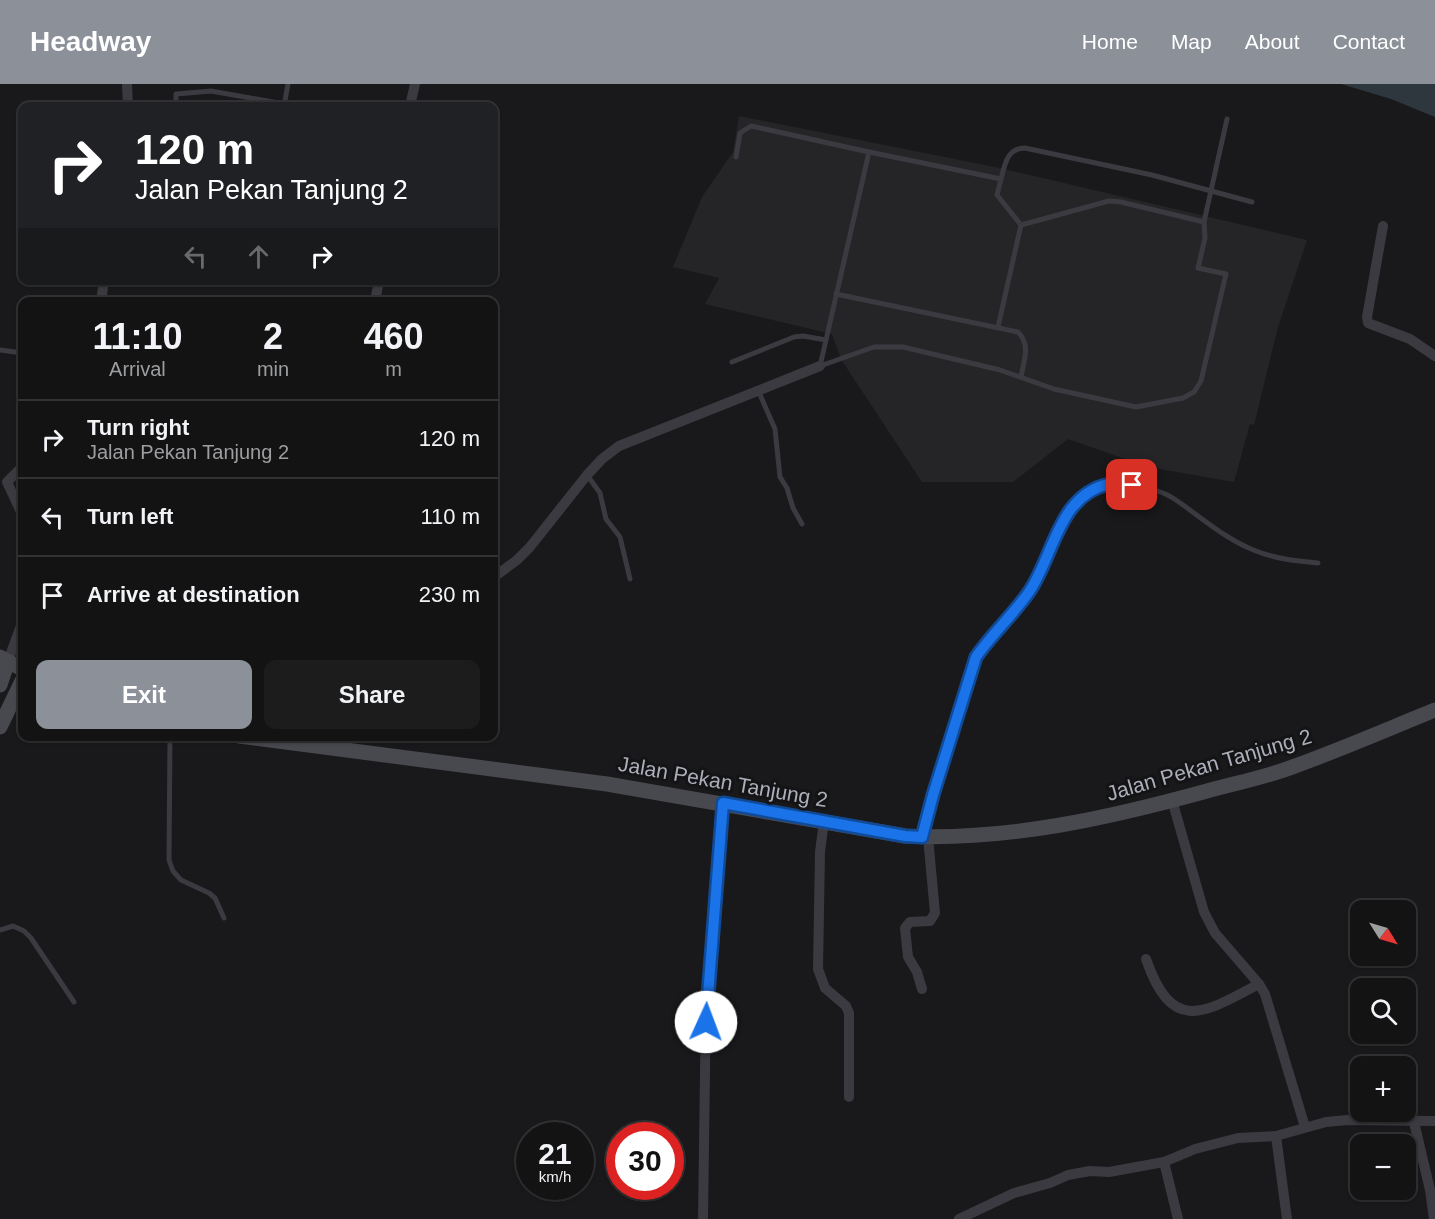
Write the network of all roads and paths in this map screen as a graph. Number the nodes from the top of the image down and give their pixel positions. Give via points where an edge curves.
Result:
1 (127, 84) edge
2 (288, 84) edge
3 (414, 84) edge
4 (128, 102) edge
5 (176, 102) edge
6 (268, 102) edge
7 (285, 102) edge
8 (411, 102) edge
9 (1227, 119) dead end
10 (869, 152) junction
11 (736, 156) dead end
12 (1001, 179) junction
13 (1210, 192) junction
14 (1252, 202) dead end
15 (1204, 222) junction
16 (1021, 225) junction
17 (1383, 226) dead end
18 (836, 294) junction
19 (998, 327) junction
20 (826, 340) junction
21 (0, 350) edge
22 (18, 352) edge
23 (1435, 356) edge
24 (732, 362) dead end
25 (820, 366) junction
26 (1021, 376) junction
27 (758, 390) junction
28 (18, 471) edge
29 (587, 475) junction
30 (18, 505) edge
31 (802, 524) dead end
32 (1318, 563) dead end
33 (498, 574) edge
34 (630, 579) dead end
35 (18, 631) edge
36 (4, 659) edge
37 (18, 667) edge
38 (0, 685) edge
39 (18, 689) edge
40 (1435, 710) edge
41 (0, 727) edge
42 (170, 741) edge
43 (279, 741) edge
44 (1172, 800) junction
45 (723, 803) junction
46 (824, 820) junction
47 (925, 837) junction
48 (224, 918) dead end
49 (0, 930) edge
50 (1146, 959) dead end
51 (1259, 984) junction
52 (922, 990) dead end
53 (74, 1002) dead end
54 (849, 1098) dead end
55 (1350, 1120) edge
56 (1435, 1121) edge
57 (1414, 1122) edge
58 (1416, 1122) edge
59 (1305, 1127) junction
60 (1276, 1136) junction
61 (1164, 1162) junction
62 (703, 1219) edge
63 (959, 1219) edge
64 (1178, 1219) edge
65 (1287, 1219) edge
66 (1434, 1219) edge

1 - 4 street
2 - 7 lane
3 - 8 street
5 - 6 lane via 176,94 211,91
9 - 13 lane
10 - 11 lane via 751,126 740,133
10 - 12 lane
10 - 18 lane
12 - 13 lane via 1011,152 1025,148 1152,175
12 - 16 lane via 997,195
13 - 14 lane
13 - 15 lane
15 - 16 lane via 1109,201
15 - 26 lane via 1198,268 1226,274 1202,381 1194,393 1169,402 1136,406 1054,389
16 - 19 lane
17 - 23 street via 1368,323 1410,339
18 - 19 lane
18 - 20 lane
19 - 26 lane via 1018,332 1026,343
20 - 24 lane via 794,338
20 - 25 lane
21 - 22 lane
25 - 26 lane via 874,347 889,346
25 - 27 street
27 - 29 street via 619,446
27 - 31 lane via 775,429 780,477
28 - 30 street via 7,482
29 - 33 street via 530,547
29 - 34 lane via 600,493 606,519 620,537
32 - 47 lane via 1255,551 1164,493 1132,485 1111,484 1094,489 1076,502 1064,519 1030,591 976,657 933,795
35 - 36 street
36 - 37 street
36 - 38 street
39 - 41 street
40 - 44 street, Jalan Pekan Tanjung 2 via 1293,767
42 - 48 lane via 169,860 181,880 215,898
43 - 45 street, Jalan Pekan Tanjung 2
44 - 47 street, Jalan Pekan Tanjung 2 via 1017,832
44 - 51 street via 1204,912 1215,933
45 - 46 street, Jalan Pekan Tanjung 2
45 - 62 street via 706,999
46 - 47 street, Jalan Pekan Tanjung 2
46 - 54 street via 818,969 825,988 846,1006 849,1014
47 - 52 street via 935,913 930,921 910,922 905,928 908,957
49 - 53 lane via 13,926 31,938
50 - 51 street via 1162,994 1184,1011 1199,1012
51 - 59 street via 1269,1004
55 - 59 street
56 - 58 street
57 - 66 street
59 - 60 street
60 - 61 street via 1238,1138
60 - 65 street
61 - 63 street via 1068,1175 1014,1193
61 - 64 street

